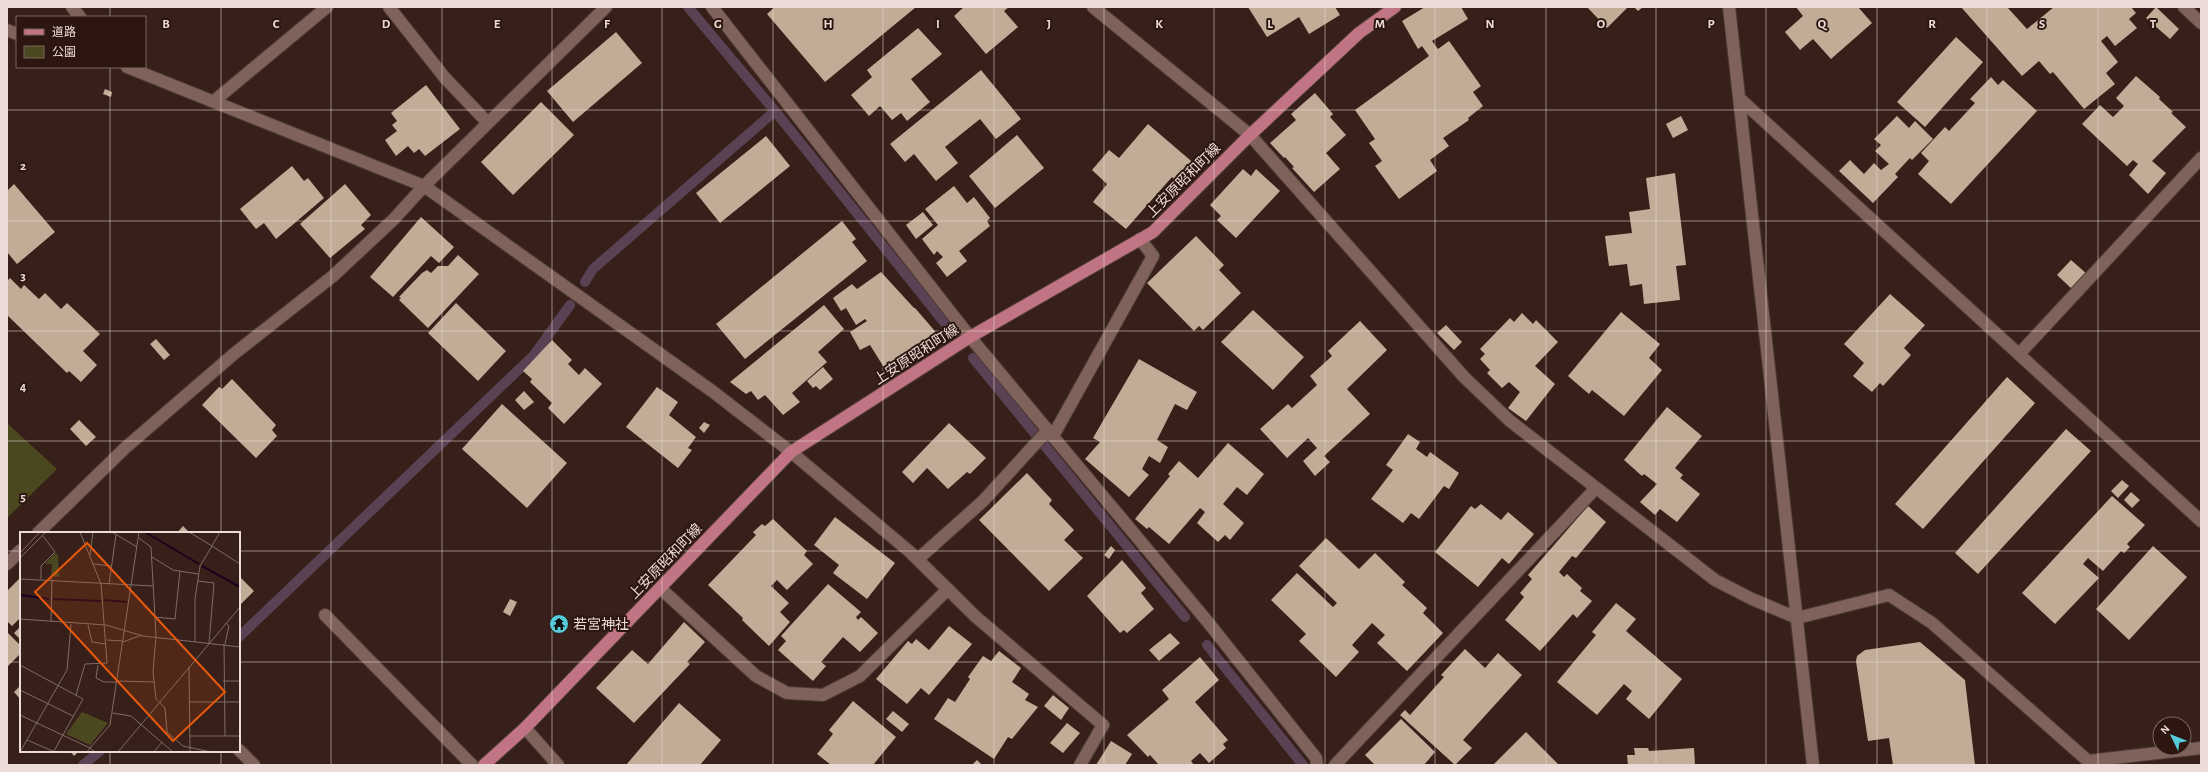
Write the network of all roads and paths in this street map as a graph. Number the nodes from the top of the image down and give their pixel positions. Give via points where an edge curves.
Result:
1 (72, 7) edge
2 (327, 7) edge
3 (389, 7) edge
4 (606, 7) edge
5 (712, 7) edge
6 (1093, 7) edge
7 (1395, 7) edge
8 (1729, 7) edge
9 (2184, 7) edge
10 (79, 16) edge
11 (2201, 23) edge
12 (130, 68) edge
13 (1739, 98) junction
14 (214, 101) junction
15 (488, 123) junction
16 (1250, 135) junction
17 (2201, 158) edge
18 (424, 186) junction
19 (1140, 239) junction
20 (970, 337) junction
21 (2020, 353) junction
22 (1051, 433) junction
23 (791, 452) junction
24 (1596, 488) junction
25 (2201, 521) edge
26 (39, 532) edge
27 (20, 551) edge
28 (918, 559) junction
29 (7, 564) edge
30 (660, 588) junction
31 (948, 589) junction
32 (325, 614) dead end
33 (1797, 618) junction
34 (525, 728) junction
35 (2201, 748) edge
36 (240, 751) edge
37 (254, 765) edge
38 (472, 765) edge
39 (484, 765) edge
40 (558, 765) edge
41 (1080, 765) edge
42 (1317, 765) edge
43 (1335, 765) edge
44 (1813, 765) edge

1 - 10 street
2 - 14 street
3 - 15 street via 445,78
4 - 15 street
5 - 20 street
6 - 16 street
7 - 16 main road, 上安原昭和町線 via 1359,33
8 - 13 street
9 - 11 street
12 - 14 street
13 - 21 street
13 - 33 street
14 - 18 street
15 - 18 street
16 - 19 main road, 上安原昭和町線 via 1153,232
16 - 24 street via 1464,377 1510,421
17 - 21 street
18 - 23 street via 712,391
18 - 26 street via 394,219 333,276 235,353 142,433
19 - 20 main road, 上安原昭和町線
19 - 22 street via 1153,256
20 - 22 street
20 - 23 main road, 上安原昭和町線
21 - 25 street
22 - 28 street via 984,502
22 - 42 street via 1212,627 1316,758
23 - 28 street
23 - 30 main road, 上安原昭和町線
24 - 33 street via 1715,580
24 - 43 street
27 - 29 street
28 - 31 street
30 - 31 street via 756,676 787,693 823,695 860,676
30 - 34 main road, 上安原昭和町線
31 - 41 street via 976,617 1103,725
32 - 38 street
33 - 35 street via 1889,595 1932,623 2088,761
33 - 44 street
34 - 39 main road, 上安原昭和町線
34 - 40 street
36 - 37 street

